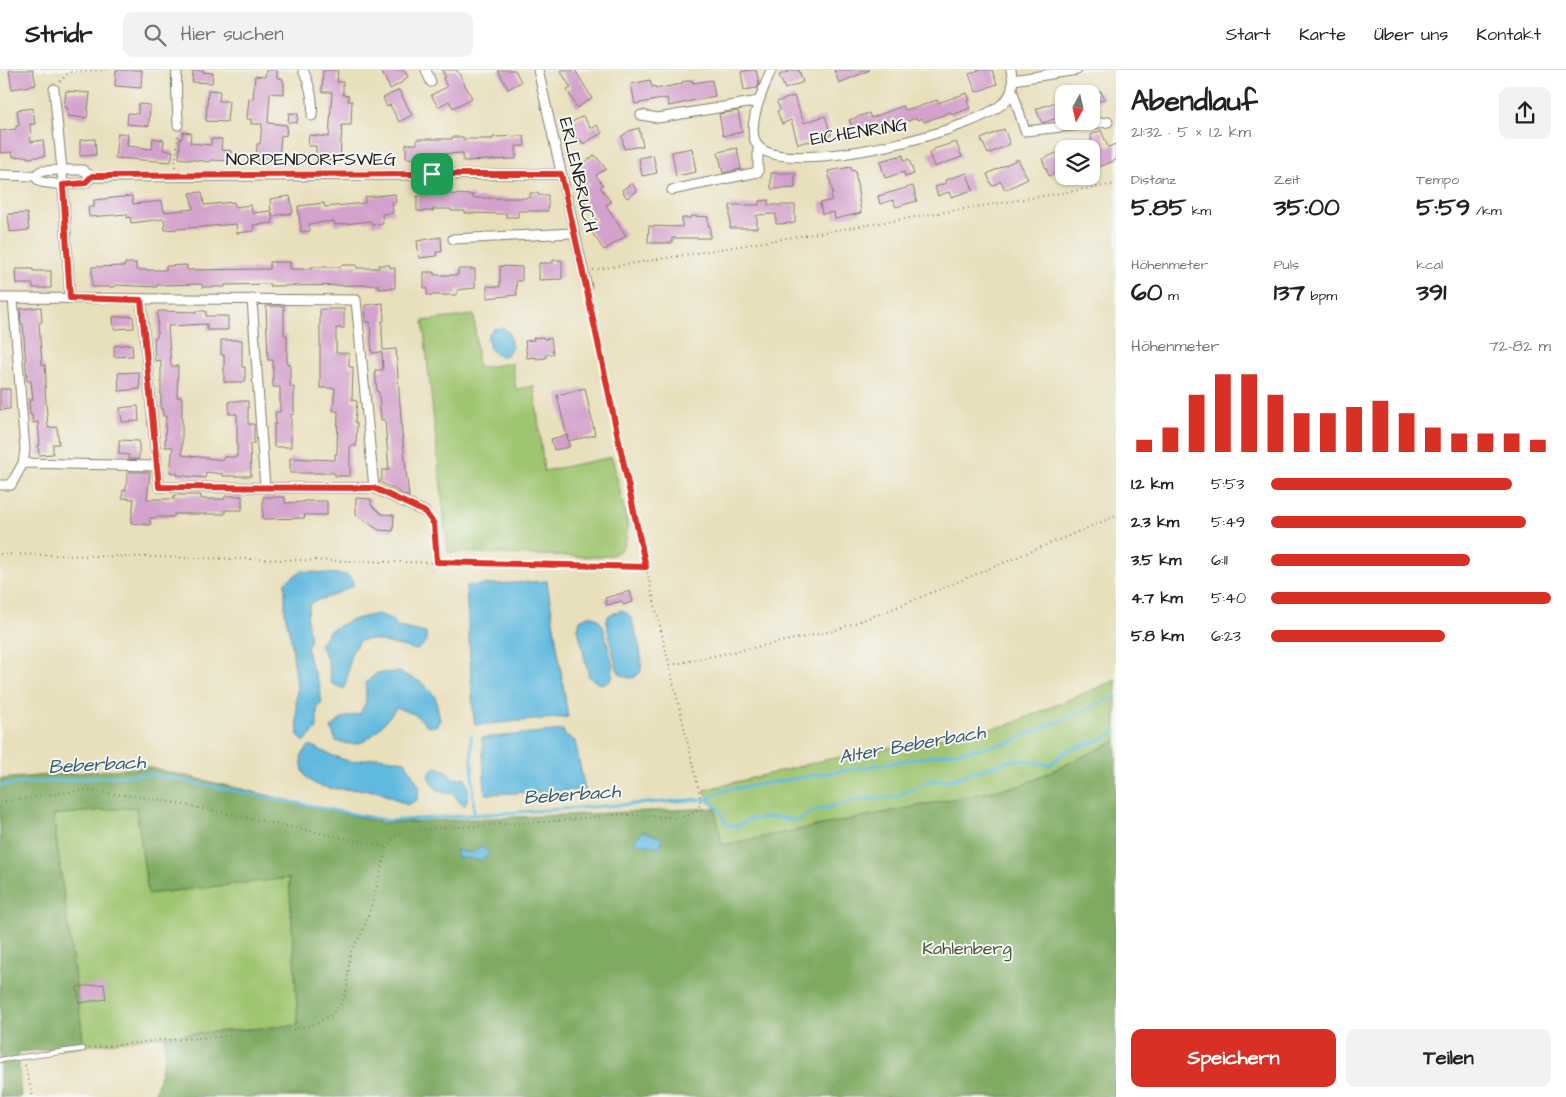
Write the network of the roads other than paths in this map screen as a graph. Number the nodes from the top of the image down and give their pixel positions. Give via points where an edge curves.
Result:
1 (177, 70) edge
2 (303, 70) edge
3 (426, 70) edge
4 (538, 70) edge
5 (771, 70) edge
6 (1011, 70) edge
7 (1077, 70) edge
8 (431, 82) dead end
9 (1013, 85) junction
10 (54, 89) road end
11 (759, 101) junction
12 (641, 115) dead end
13 (312, 116) dead end
14 (1108, 122) dead end
15 (178, 125) road end
16 (758, 146) junction
17 (62, 170) junction
18 (561, 174) junction
19 (0, 175) edge
20 (34, 176) junction
21 (92, 176) junction
22 (63, 185) junction
23 (672, 190) dead end
24 (574, 233) junction
25 (453, 239) dead end
26 (587, 287) road end
27 (0, 298) edge
28 (13, 298) junction
29 (70, 298) junction
30 (252, 299) junction
31 (141, 300) junction
32 (23, 463) junction
33 (157, 466) junction
34 (0, 485) edge
35 (265, 488) junction
36 (374, 488) junction
37 (425, 512) road end
38 (83, 1049) road end
39 (0, 1060) edge

1 - 15 street
2 - 13 street via 313,105
3 - 8 street
4 - 18 street, ERLENBRUCH
5 - 11 street
6 - 9 street
7 - 9 street
9 - 14 street via 1025,132
9 - 16 street, EICHENRING via 1004,103 981,118 896,144 804,157 772,153
10 - 17 street
11 - 12 street via 658,118
11 - 16 street via 753,124
16 - 23 street via 758,172
17 - 20 street, NORDENDORFSWEG via 41,171
17 - 21 street, NORDENDORFSWEG via 83,170
17 - 22 street
18 - 21 street, NORDENDORFSWEG
18 - 24 street, ERLENBRUCH
19 - 20 street, NORDENDORFSWEG
20 - 22 street, NORDENDORFSWEG via 41,182
21 - 22 street, NORDENDORFSWEG via 85,183
22 - 29 street
24 - 25 street
24 - 26 street, ERLENBRUCH
27 - 28 street
28 - 29 street
28 - 32 street via 25,450
29 - 31 street
30 - 31 street
30 - 35 street
30 - 36 street via 356,300
31 - 33 street
32 - 33 street
32 - 34 street via 11,485
33 - 35 street via 159,487
35 - 36 street
36 - 37 street
38 - 39 lane

